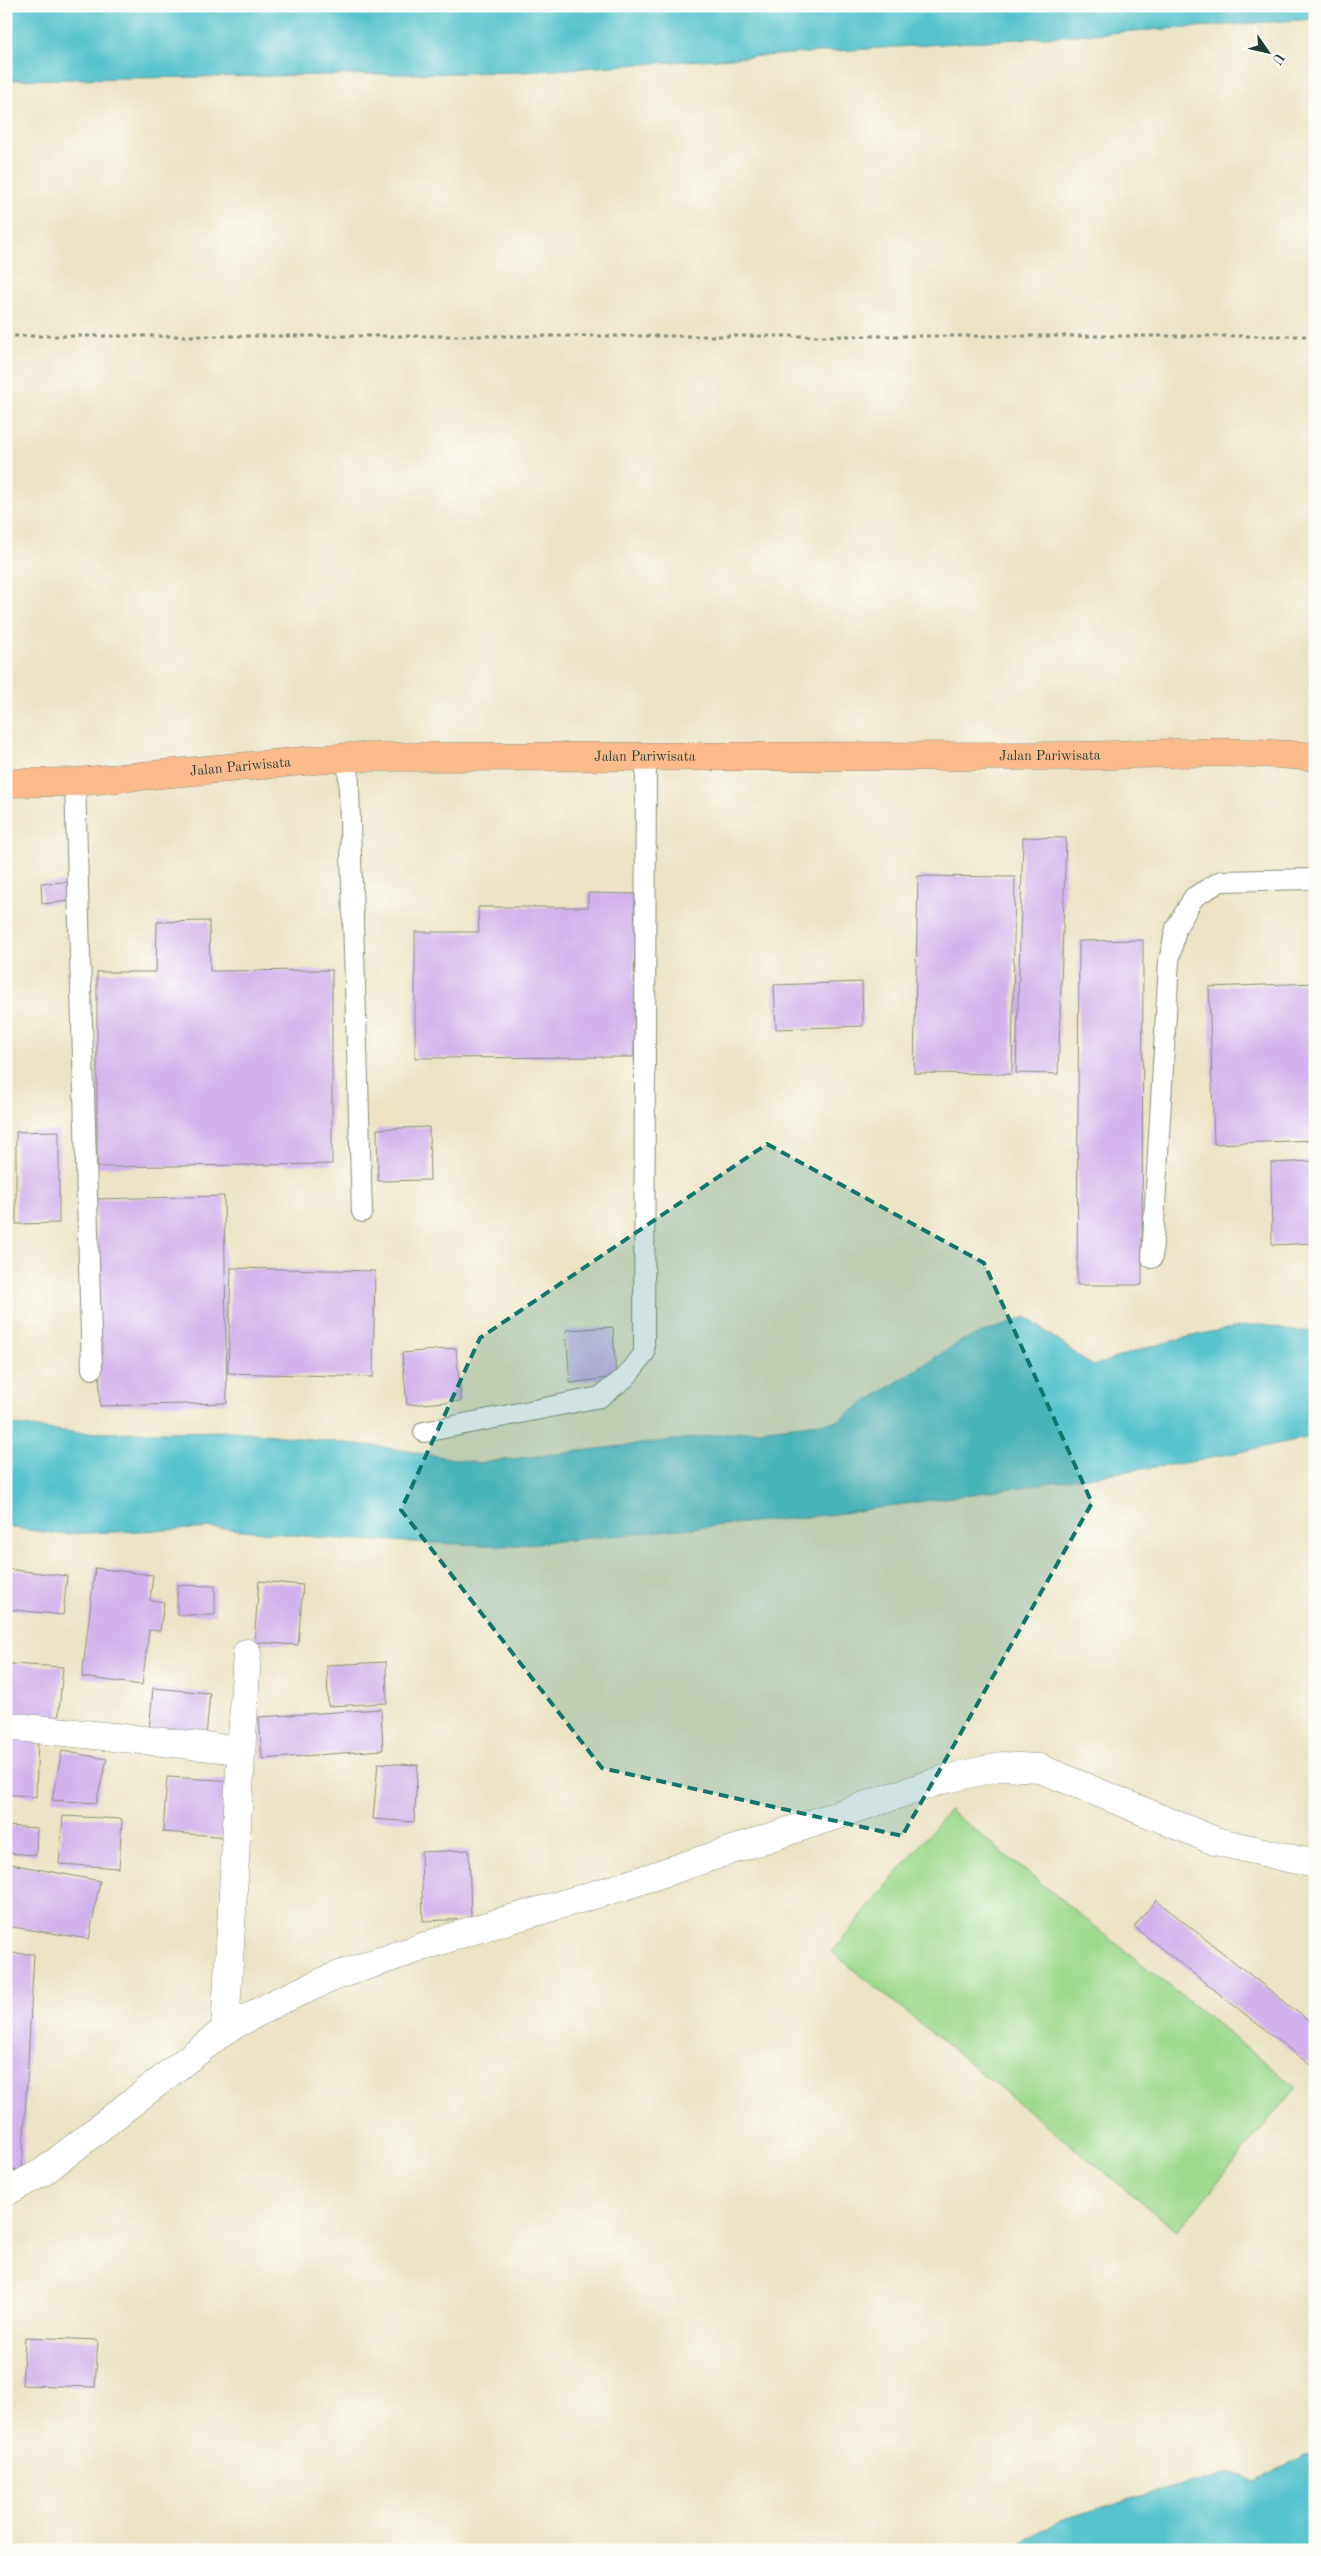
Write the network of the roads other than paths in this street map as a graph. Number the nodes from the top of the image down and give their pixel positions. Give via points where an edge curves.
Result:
1 (1315, 751) edge
2 (1286, 754) junction
3 (646, 755) junction
4 (348, 757) junction
5 (1315, 757) edge
6 (76, 782) junction
7 (6, 783) edge
8 (1315, 879) edge
9 (362, 1212) dead end
10 (1152, 1258) dead end
11 (92, 1369) dead end
12 (424, 1432) dead end
13 (247, 1653) dead end
14 (6, 1726) edge
15 (241, 1750) junction
16 (1315, 1864) edge
17 (225, 2030) junction
18 (6, 2192) edge

1 - 2 main road, Jalan Pariwisata
2 - 3 main road, Jalan Pariwisata
2 - 5 main road, Jalan Pariwisata
3 - 4 main road, Jalan Pariwisata
3 - 12 lane via 644,1354 626,1377 600,1397
4 - 6 main road, Jalan Pariwisata
4 - 9 lane
6 - 7 main road, Jalan Pariwisata
6 - 11 lane
8 - 10 lane via 1221,880 1194,897 1176,928 1169,961
13 - 15 street
14 - 15 street
15 - 17 street
16 - 17 street via 1215,1841 1039,1768 1002,1766 942,1780 624,1886 467,1932 336,1976
17 - 18 street via 42,2172

